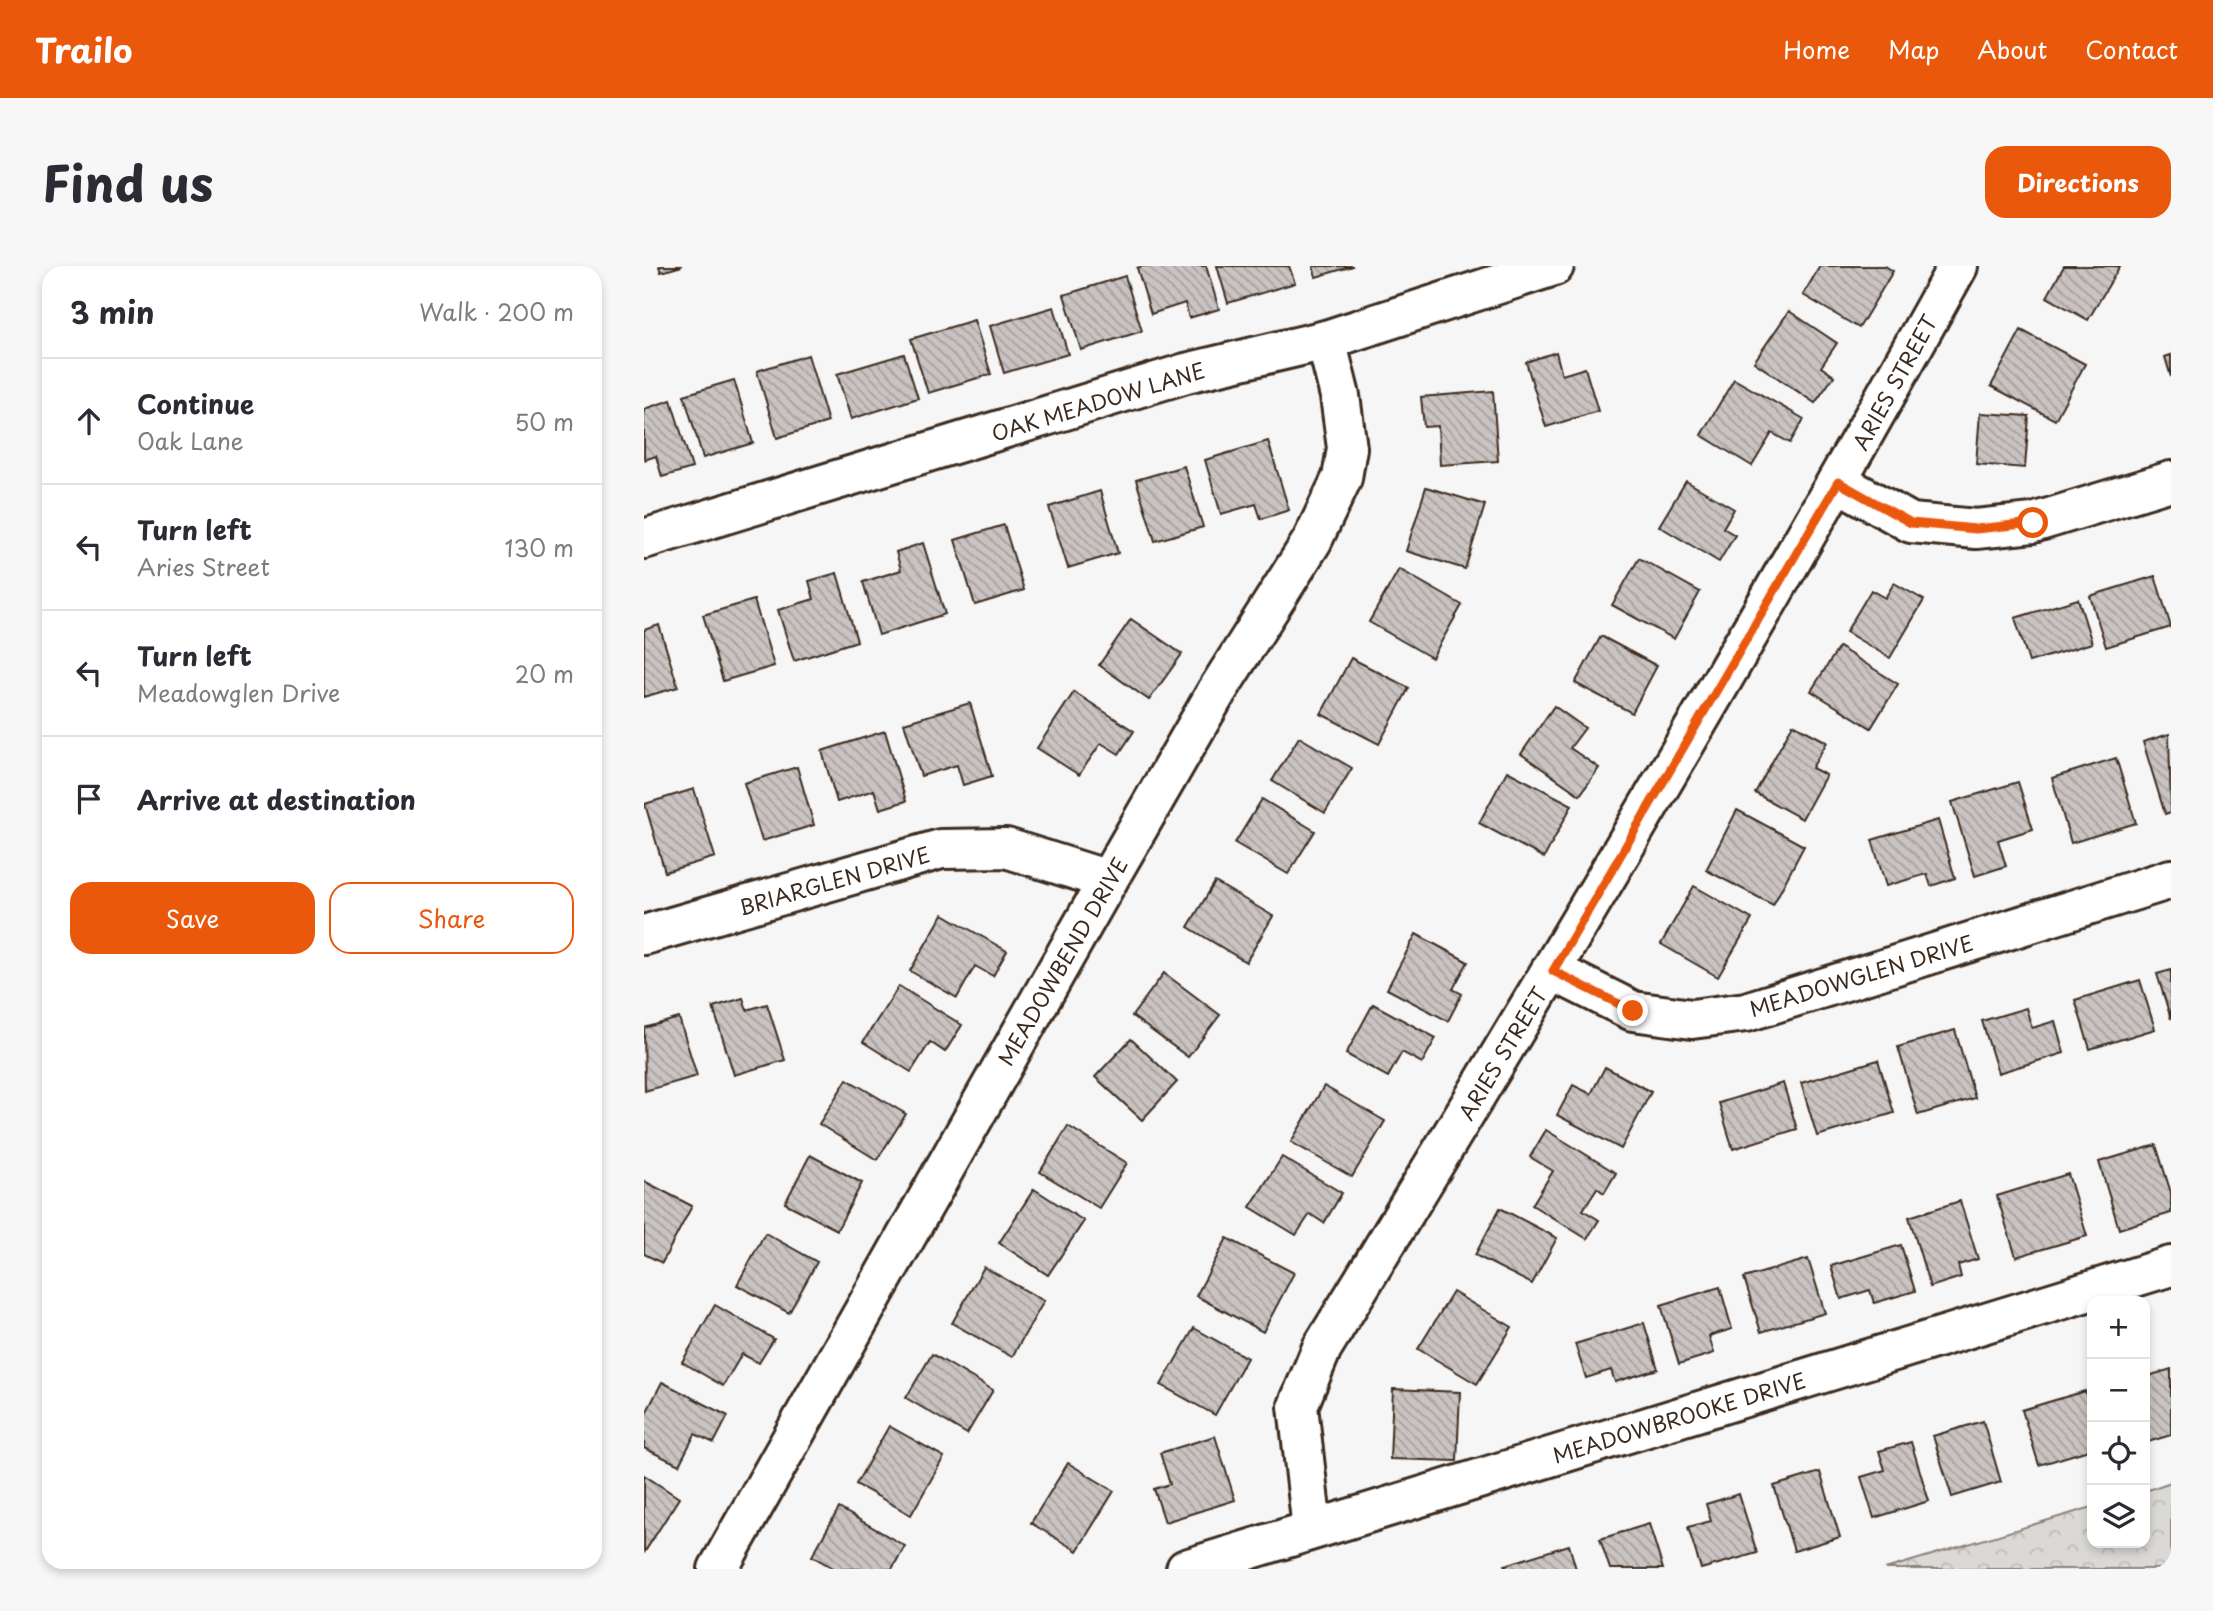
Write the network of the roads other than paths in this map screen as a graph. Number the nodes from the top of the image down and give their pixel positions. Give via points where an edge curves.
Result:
1 (1554, 266) edge
2 (1958, 266) edge
3 (1326, 340) junction
4 (2171, 481) edge
5 (1838, 482) junction
6 (644, 539) edge
7 (2171, 879) edge
8 (1108, 880) junction
9 (644, 935) edge
10 (1553, 971) junction
11 (2171, 1266) edge
12 (1312, 1529) junction
13 (723, 1568) edge
14 (1186, 1569) edge

1 - 3 street, OAK MEADOW LANE
2 - 5 street, ARIES STREET
3 - 6 street, OAK MEADOW LANE via 1186,373
3 - 8 street, MEADOWBEND DRIVE via 1347,448 1342,478 1312,541 1217,691
4 - 5 street via 2033,523 1976,529 1911,523
5 - 10 street, ARIES STREET
7 - 10 street, MEADOWGLEN DRIVE via 1746,1012 1692,1019 1633,1011
8 - 9 street, BRIARGLEN DRIVE via 1006,848 941,849
8 - 13 street, MEADOWBEND DRIVE
10 - 12 street, ARIES STREET via 1322,1348 1298,1406
11 - 12 street, MEADOWBROOKE DRIVE
12 - 14 street, MEADOWBROOKE DRIVE

